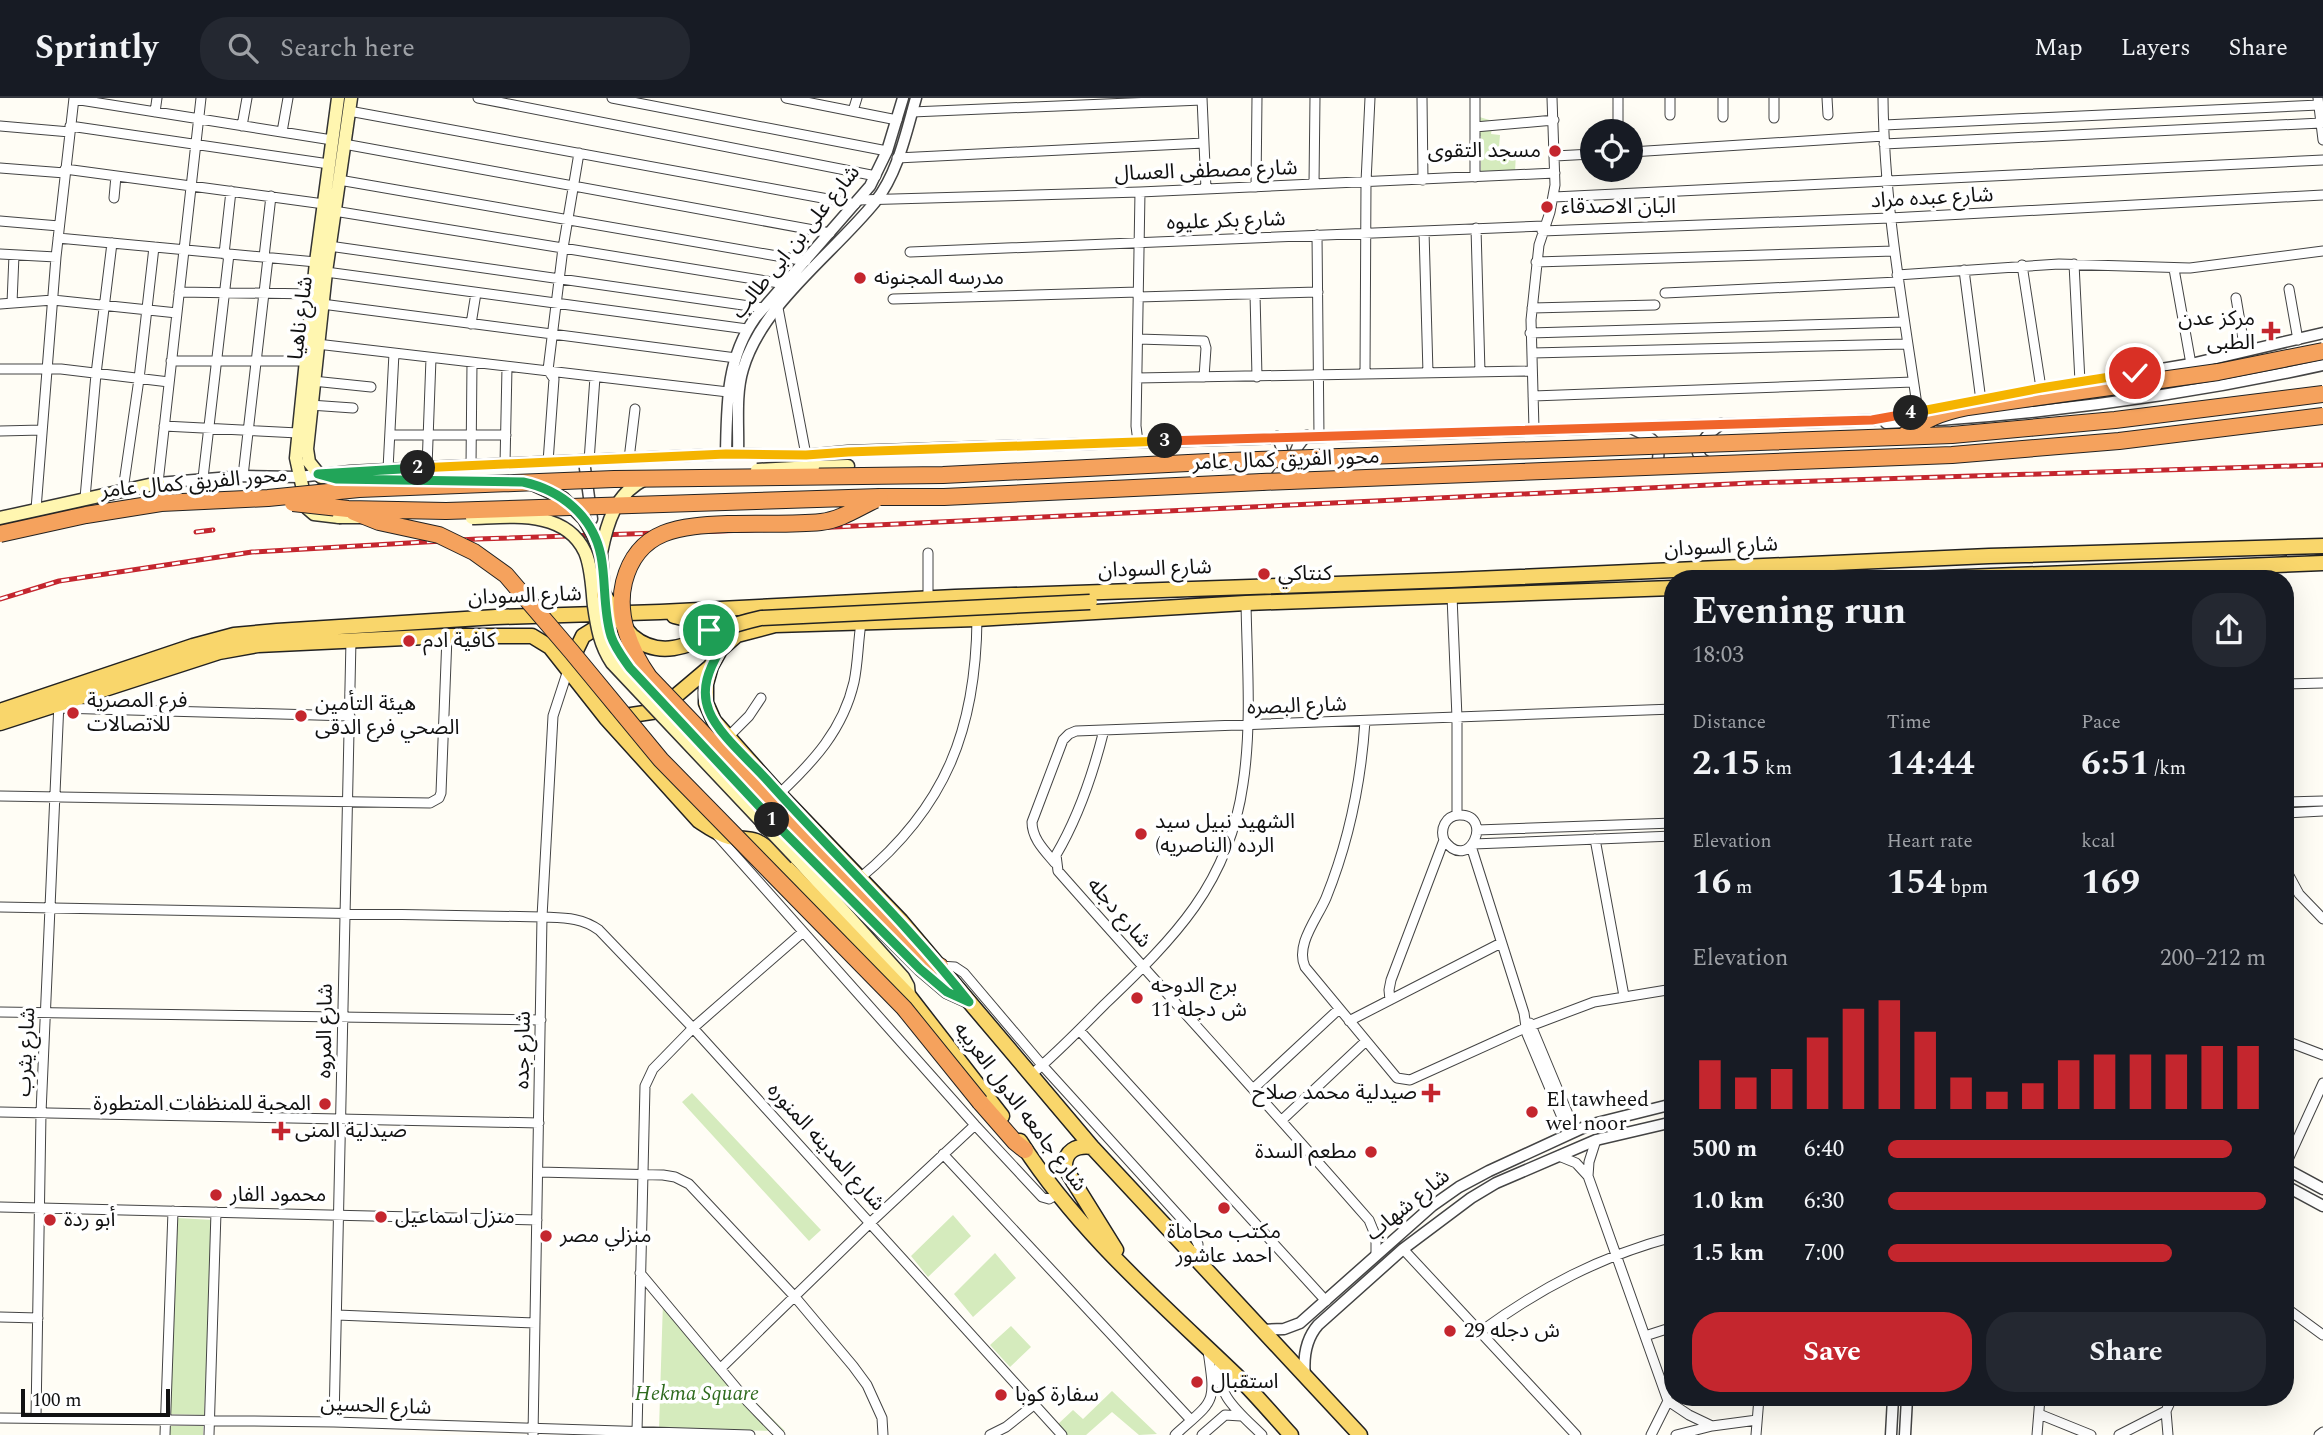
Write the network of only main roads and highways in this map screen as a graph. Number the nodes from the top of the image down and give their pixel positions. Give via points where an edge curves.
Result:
1 (338, 98) edge
2 (350, 105) edge
3 (338, 142) junction
4 (329, 208) junction
5 (317, 299) junction
6 (2323, 351) edge
7 (2323, 394) edge
8 (2323, 416) edge
9 (1904, 436) junction
10 (849, 466) dead end
11 (315, 471) junction
12 (298, 474) junction
13 (336, 479) junction
14 (158, 483) road end
15 (880, 497) junction
16 (343, 513) junction
17 (0, 518) edge
18 (0, 534) edge
19 (0, 541) edge
20 (2323, 546) edge
21 (601, 554) junction
22 (1989, 556) junction
23 (2323, 557) edge
24 (2323, 563) edge
25 (1680, 570) edge
26 (2196, 570) edge
27 (1664, 571) edge
28 (1451, 580) junction
29 (1664, 588) edge
30 (1131, 590) junction
31 (604, 595) junction
32 (1452, 596) junction
33 (720, 609) junction
34 (660, 612) junction
35 (632, 614) junction
36 (731, 639) junction
37 (720, 650) junction
38 (710, 666) junction
39 (569, 667) junction
40 (59, 700) junction
41 (0, 711) edge
42 (606, 718) junction
43 (0, 723) edge
44 (803, 852) junction
45 (940, 966) junction
46 (909, 996) junction
47 (969, 1002) junction
48 (1092, 1147) junction
49 (1026, 1150) junction
50 (1133, 1279) junction
51 (1355, 1430) edge
52 (1291, 1435) edge
53 (1370, 1435) edge

1 - 3 main road, شارع ناهيا
2 - 3 main road, شارع ناهيا
3 - 4 main road, شارع ناهيا via 339,180
3 - 4 main road, شارع ناهيا via 329,164
4 - 5 main road, شارع ناهيا via 316,262
4 - 5 main road, شارع ناهيا via 326,272
5 - 11 main road, شارع ناهيا via 307,449
5 - 12 main road, شارع ناهيا via 305,361
6 - 9 highway, bridge via 2218,372 1968,407 1928,419
7 - 9 highway, محور الفريق كمال عامر, bridge via 2115,420
8 - 15 highway, محور الفريق كمال عامر, bridge via 2119,441 1916,457
9 - 18 highway, محور الفريق كمال عامر, bridge via 943,475 614,479 359,489 161,503
10 - 21 main road, bridge via 644,479 619,500
11 - 12 main road
11 - 13 main road
12 - 16 main road, شارع ناهيا via 310,512
13 - 16 main road via 327,499 329,506
13 - 21 main road, bridge via 386,475 541,487 576,510
14 - 17 main road
15 - 16 highway, محور الفريق كمال عامر, bridge
15 - 44 highway, bridge via 822,522 672,529 638,552 623,584 625,627 649,677
16 - 19 highway, محور الفريق كمال عامر, bridge via 266,503 162,510
16 - 44 main road, bridge via 532,518 559,524 585,553 598,635 612,663
16 - 49 highway, bridge via 439,535 506,575 661,760 895,999 1014,1142
20 - 22 main road, شارع السودان
21 - 31 main road, bridge
22 - 23 main road via 2030,564
22 - 25 main road, شارع السودان
24 - 26 main road
27 - 28 main road, شارع السودان
28 - 30 main road, شارع السودان
28 - 32 main road
29 - 32 main road, شارع السودان
30 - 31 main road, bridge via 1114,599 1090,602 761,618 672,649 648,645 632,635
30 - 33 main road, شارع السودان
31 - 44 main road, bridge via 612,638 630,668
32 - 36 main road, شارع السودان via 764,627
33 - 34 main road, شارع السودان
33 - 36 main road via 717,627
34 - 35 main road, شارع السودان
34 - 37 main road via 709,630
35 - 39 main road via 604,622 583,636
35 - 40 main road, شارع السودان via 496,617 244,634 193,646
36 - 37 main road, شارع السودان
37 - 38 main road, شارع جامعه الدول العربيه
38 - 42 main road via 658,711
38 - 45 main road, شارع جامعه الدول العربيه via 706,704 714,721
39 - 40 main road, شارع السودان via 531,636 258,645 219,652
39 - 42 main road, شارع جامعه الدول العربيه
40 - 41 main road, شارع السودان
40 - 43 main road, شارع السودان
42 - 46 main road, شارع جامعه الدول العربيه via 699,821 729,837 761,842
44 - 45 highway via 917,952
44 - 46 main road via 903,976
44 - 47 main road via 920,969 947,992
45 - 47 main road, شارع جامعه الدول العربيه
46 - 49 main road, شارع جامعه الدول العربيه
47 - 48 main road, شارع جامعه الدول العربيه via 1037,1069
48 - 50 main road via 1072,1150 1065,1168
48 - 51 main road, شارع جامعه الدول العربيه
49 - 50 main road, شارع جامعه الدول العربيه
50 - 52 main road, شارع جامعه الدول العربيه
51 - 53 main road

